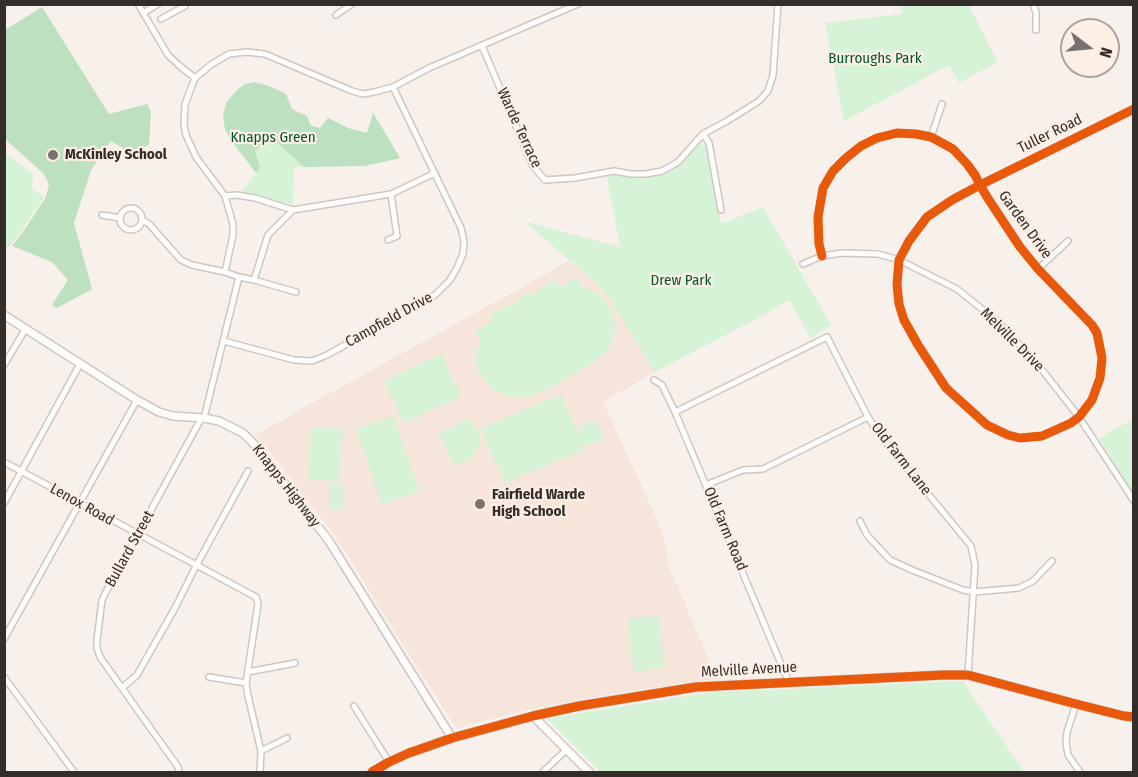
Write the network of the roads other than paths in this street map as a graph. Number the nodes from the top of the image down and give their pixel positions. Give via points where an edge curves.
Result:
1 (138, 4) edge
2 (158, 4) edge
3 (352, 4) edge
4 (578, 4) edge
5 (778, 4) edge
6 (1033, 4) edge
7 (186, 5) edge
8 (143, 13) junction
9 (336, 15) dead end
10 (162, 19) dead end
11 (1036, 30) dead end
12 (482, 46) junction
13 (195, 78) junction
14 (393, 87) junction
15 (942, 104) dead end
16 (1134, 109) edge
17 (704, 134) junction
18 (931, 137) junction
19 (435, 173) junction
20 (980, 185) junction
21 (391, 194) junction
22 (225, 196) junction
23 (293, 210) junction
24 (721, 210) dead end
25 (102, 215) dead end
26 (120, 218) junction
27 (142, 220) junction
28 (388, 240) dead end
29 (1068, 241) dead end
30 (822, 256) junction
31 (899, 260) junction
32 (803, 264) dead end
33 (1038, 269) junction
34 (225, 272) junction
35 (239, 278) junction
36 (254, 280) junction
37 (296, 292) dead end
38 (4, 315) edge
39 (26, 328) junction
40 (224, 341) junction
41 (80, 364) junction
42 (4, 365) edge
43 (654, 380) dead end
44 (137, 400) junction
45 (675, 412) junction
46 (868, 417) junction
47 (1079, 417) junction
48 (202, 419) junction
49 (4, 462) edge
50 (248, 471) dead end
51 (22, 472) junction
52 (706, 485) junction
53 (1134, 501) edge
54 (4, 503) edge
55 (80, 503) junction
56 (860, 521) dead end
57 (138, 535) junction
58 (1052, 561) dead end
59 (196, 566) junction
60 (974, 592) junction
61 (4, 639) edge
62 (295, 663) dead end
63 (248, 672) junction
64 (968, 675) junction
65 (4, 677) edge
66 (209, 677) dead end
67 (246, 683) junction
68 (789, 683) junction
69 (122, 688) junction
70 (1076, 704) junction
71 (354, 706) dead end
72 (532, 716) junction
73 (1134, 717) edge
74 (287, 738) dead end
75 (452, 738) junction
76 (566, 750) junction
77 (261, 751) junction
78 (389, 762) junction
79 (74, 772) edge
80 (180, 772) edge
81 (260, 772) edge
82 (372, 772) edge
83 (543, 772) edge
84 (589, 772) edge
85 (1080, 772) edge

1 - 8 street
2 - 8 street
3 - 9 street
4 - 12 street
5 - 17 street, Warde Terrace via 773,75 768,91 759,101
6 - 11 street
7 - 10 street
8 - 13 street via 168,55
12 - 14 street
12 - 17 street, Warde Terrace via 533,166 545,180 614,171 662,171 678,162
13 - 14 street via 229,54 247,52 265,54 363,94
13 - 22 street via 185,104 186,135 196,157
14 - 19 street, Campfield Drive
15 - 18 street
16 - 20 street, Tuller Road
17 - 24 street
18 - 20 street, Garden Drive via 953,149
18 - 30 street, Garden Drive via 897,133 877,138 833,171 823,189 818,217
19 - 21 street
19 - 40 street, Campfield Drive via 462,228 464,241 457,268 435,295 312,361 294,360
20 - 31 street, Tuller Road via 927,217
20 - 33 street, Garden Drive via 1008,231
21 - 23 street
21 - 28 street via 397,236
22 - 23 street via 255,198
22 - 34 street via 233,235
23 - 36 street via 268,236
25 - 26 street
26 - 27 street via 129,230
26 - 27 street via 126,209 133,208
27 - 34 street via 180,260
29 - 33 street
30 - 31 street, Melville Drive via 860,253
30 - 32 street, Melville Drive
31 - 47 street, Melville Drive via 957,289 998,322
31 - 47 street via 897,285 904,320 946,388 980,419 997,431 1020,438 1042,436
33 - 47 street, Garden Drive via 1092,325 1100,343 1100,378 1092,400
34 - 35 street
35 - 36 street
35 - 40 street, Bullard Street
36 - 37 street
38 - 39 street, Knapps Highway
39 - 41 street, Knapps Highway
39 - 42 street
40 - 48 street, Bullard Street
41 - 44 street, Knapps Highway
41 - 51 street
43 - 45 street, Old Farm Road via 662,385
44 - 48 street, Knapps Highway via 159,412
44 - 55 street
45 - 46 street, Old Farm Lane via 827,337
45 - 52 street, Old Farm Road
46 - 52 street via 763,470 742,470
46 - 60 street, Old Farm Lane via 971,546
47 - 53 street, Melville Drive
48 - 57 street, Bullard Street
48 - 75 street, Knapps Highway via 219,421 243,433 322,532
49 - 51 street, Lenox Road
50 - 59 street
51 - 54 street
51 - 55 street, Lenox Road
52 - 68 street, Old Farm Road
55 - 57 street, Lenox Road
55 - 61 street
56 - 60 street via 890,560
57 - 59 street, Lenox Road
57 - 69 street, Bullard Street via 102,600 97,640 100,657
58 - 60 street via 1033,581 1019,588
59 - 63 street, Lenox Road via 256,597
59 - 69 street via 136,675
60 - 64 street, Old Farm Lane
62 - 63 street
63 - 67 street
64 - 68 street, Melville Avenue
64 - 70 street, Melville Avenue
65 - 79 street
66 - 67 street
67 - 77 street
68 - 72 street, Melville Avenue via 696,687
69 - 80 street, Bullard Street
70 - 73 street, Melville Avenue
70 - 85 street via 1066,743 1068,755
71 - 78 street
72 - 75 street, Melville Avenue
72 - 76 street
74 - 77 street
75 - 78 street, Melville Avenue
76 - 83 street
76 - 84 street
77 - 81 street
78 - 82 street, Melville Avenue

